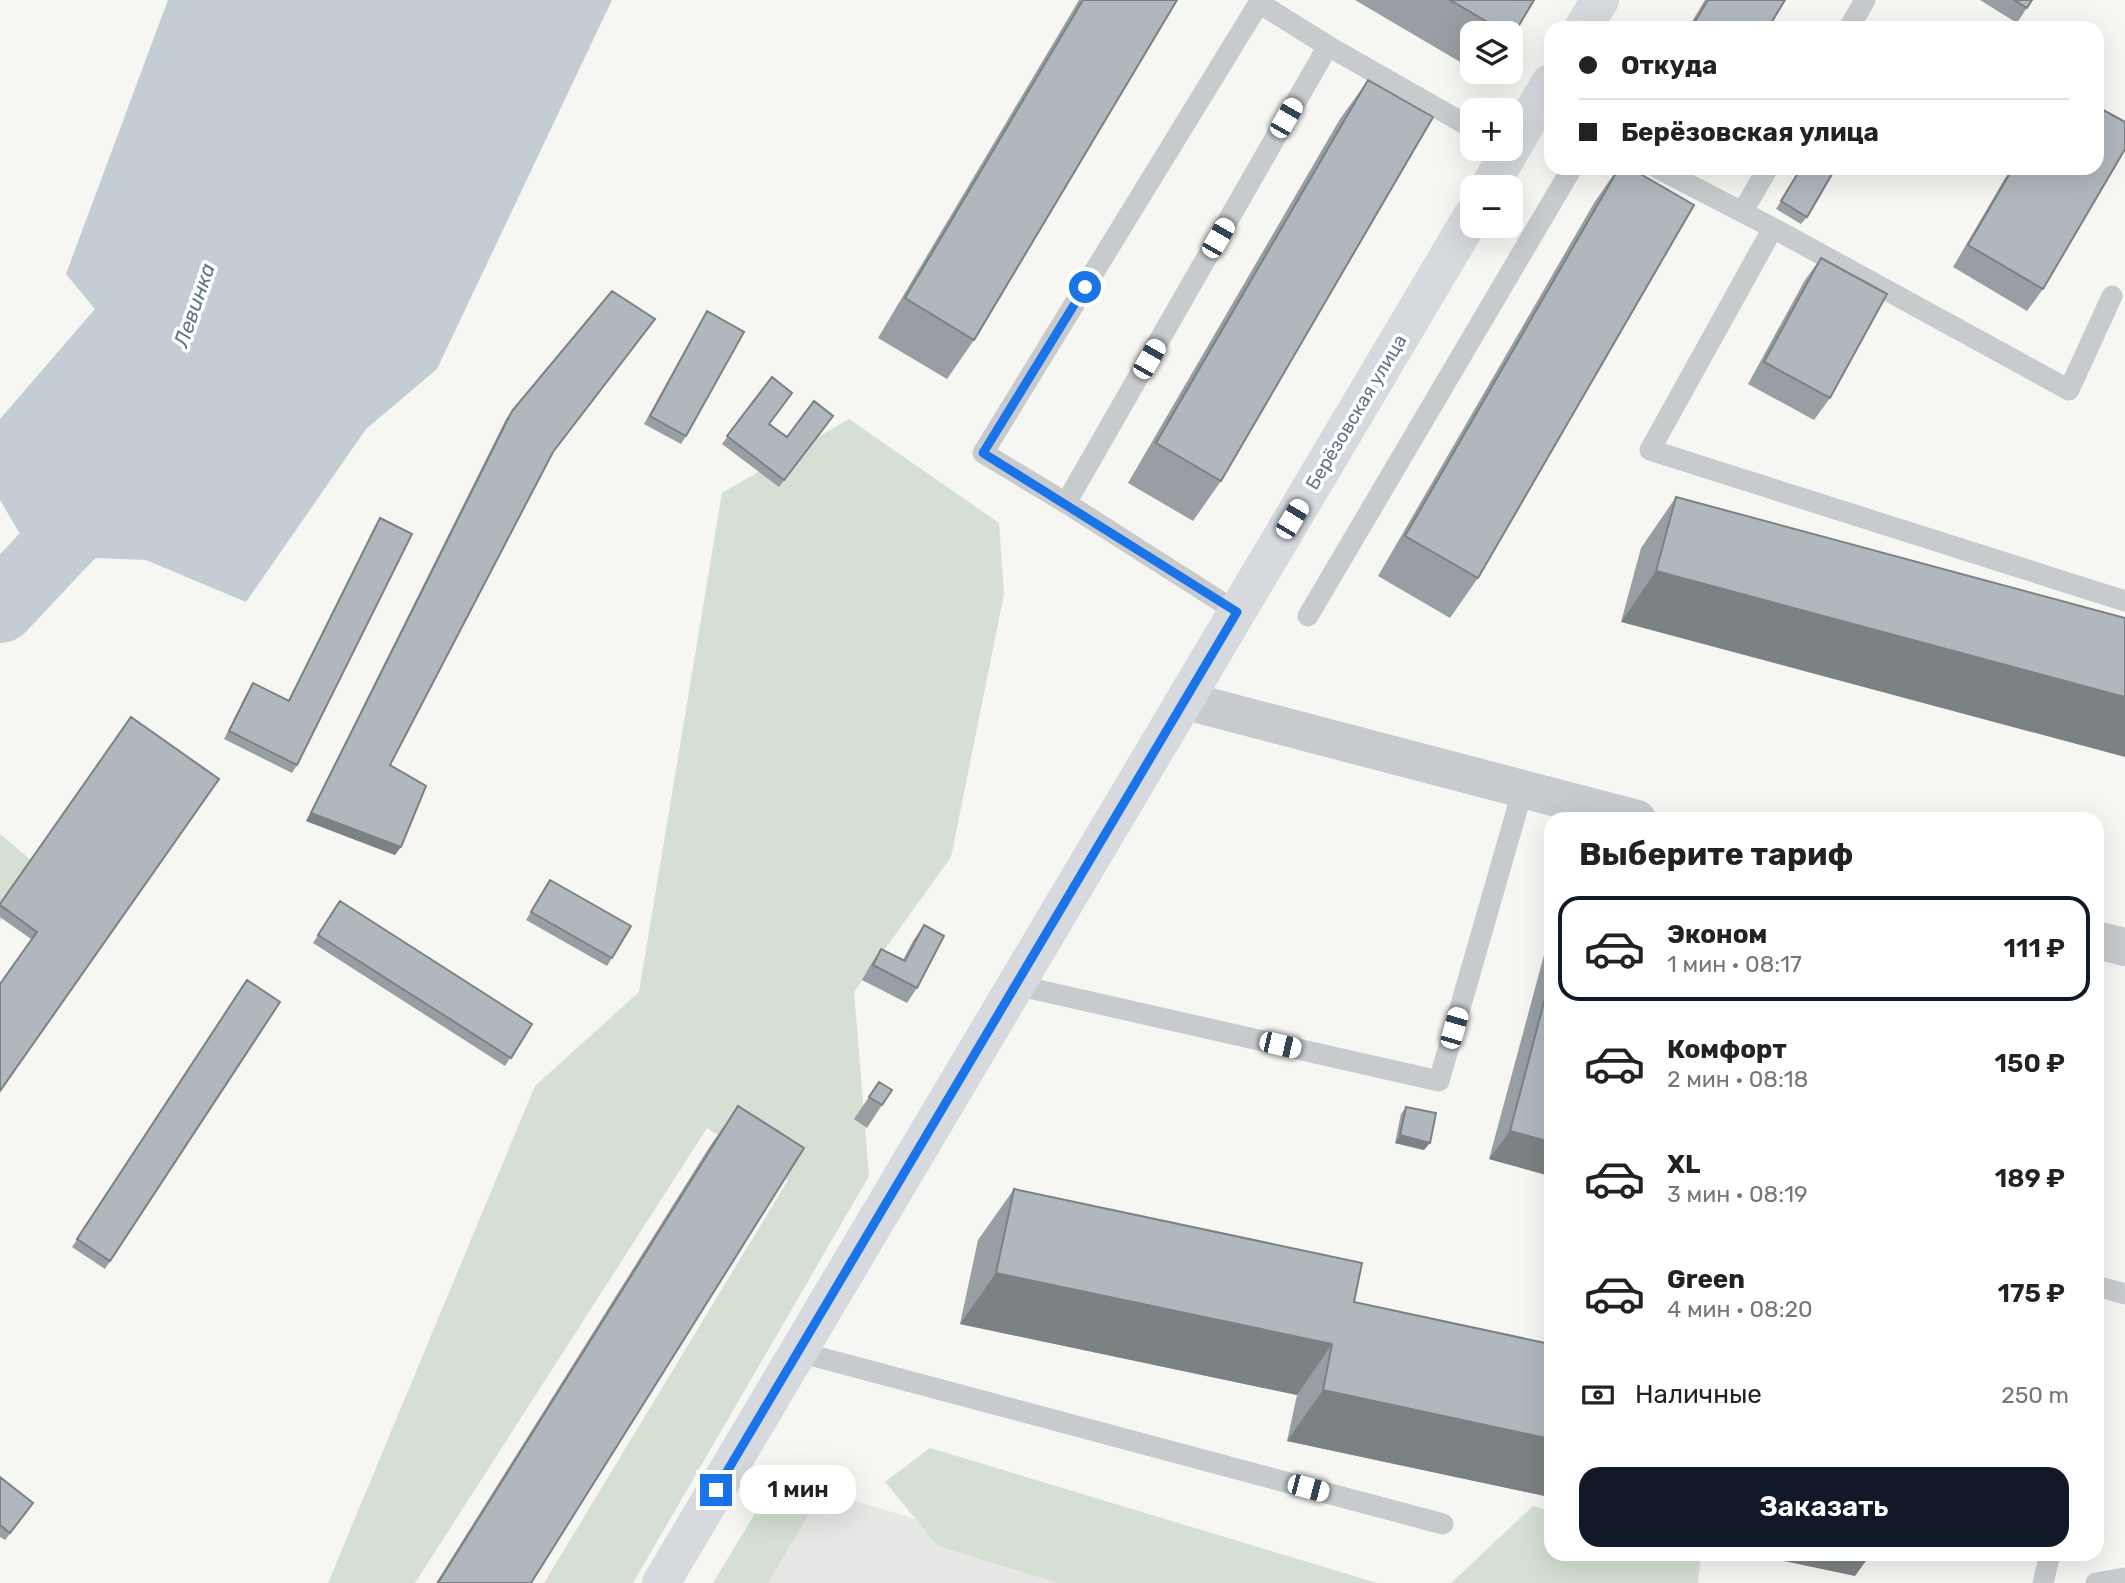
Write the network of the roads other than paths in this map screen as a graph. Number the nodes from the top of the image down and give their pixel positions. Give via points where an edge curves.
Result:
1 (1600, 0) edge
2 (1865, 0) edge
3 (1587, 21) edge
4 (1853, 21) edge
5 (1328, 46) junction
6 (1544, 105) edge
7 (1460, 121) edge
8 (1523, 132) edge
9 (1568, 175) edge
10 (1671, 175) edge
11 (1764, 175) edge
12 (1743, 211) junction
13 (1773, 228) junction
14 (1460, 236) edge
15 (2112, 296) dead end
16 (1066, 503) junction
17 (2125, 601) edge
18 (1237, 612) junction
19 (1308, 616) dead end
20 (1187, 701) junction
21 (1523, 789) junction
22 (1610, 812) edge
23 (2104, 942) edge
24 (2125, 947) edge
25 (1016, 985) junction
26 (2104, 1288) edge
27 (2125, 1294) edge
28 (799, 1352) junction
29 (1443, 1524) dead end
30 (2048, 1561) edge
31 (2125, 1578) edge
32 (661, 1583) edge
33 (2043, 1583) edge
34 (2096, 1583) edge

1 - 3 street
2 - 4 lane
5 - 7 lane
5 - 16 lane
5 - 16 lane via 1259,3 983,453
6 - 8 street
9 - 19 lane
10 - 12 lane
11 - 12 lane
12 - 13 lane
13 - 15 lane via 2069,390
13 - 17 lane via 1650,450
14 - 18 street, Берёзовская улица
16 - 18 lane
18 - 20 street, Берёзовская улица
20 - 21 street
20 - 25 street, Берёзовская улица
21 - 22 street
21 - 25 lane via 1439,1081
23 - 24 street
25 - 28 street, Берёзовская улица
26 - 27 lane
28 - 29 lane
28 - 32 street, Берёзовская улица
30 - 33 lane
31 - 34 lane

